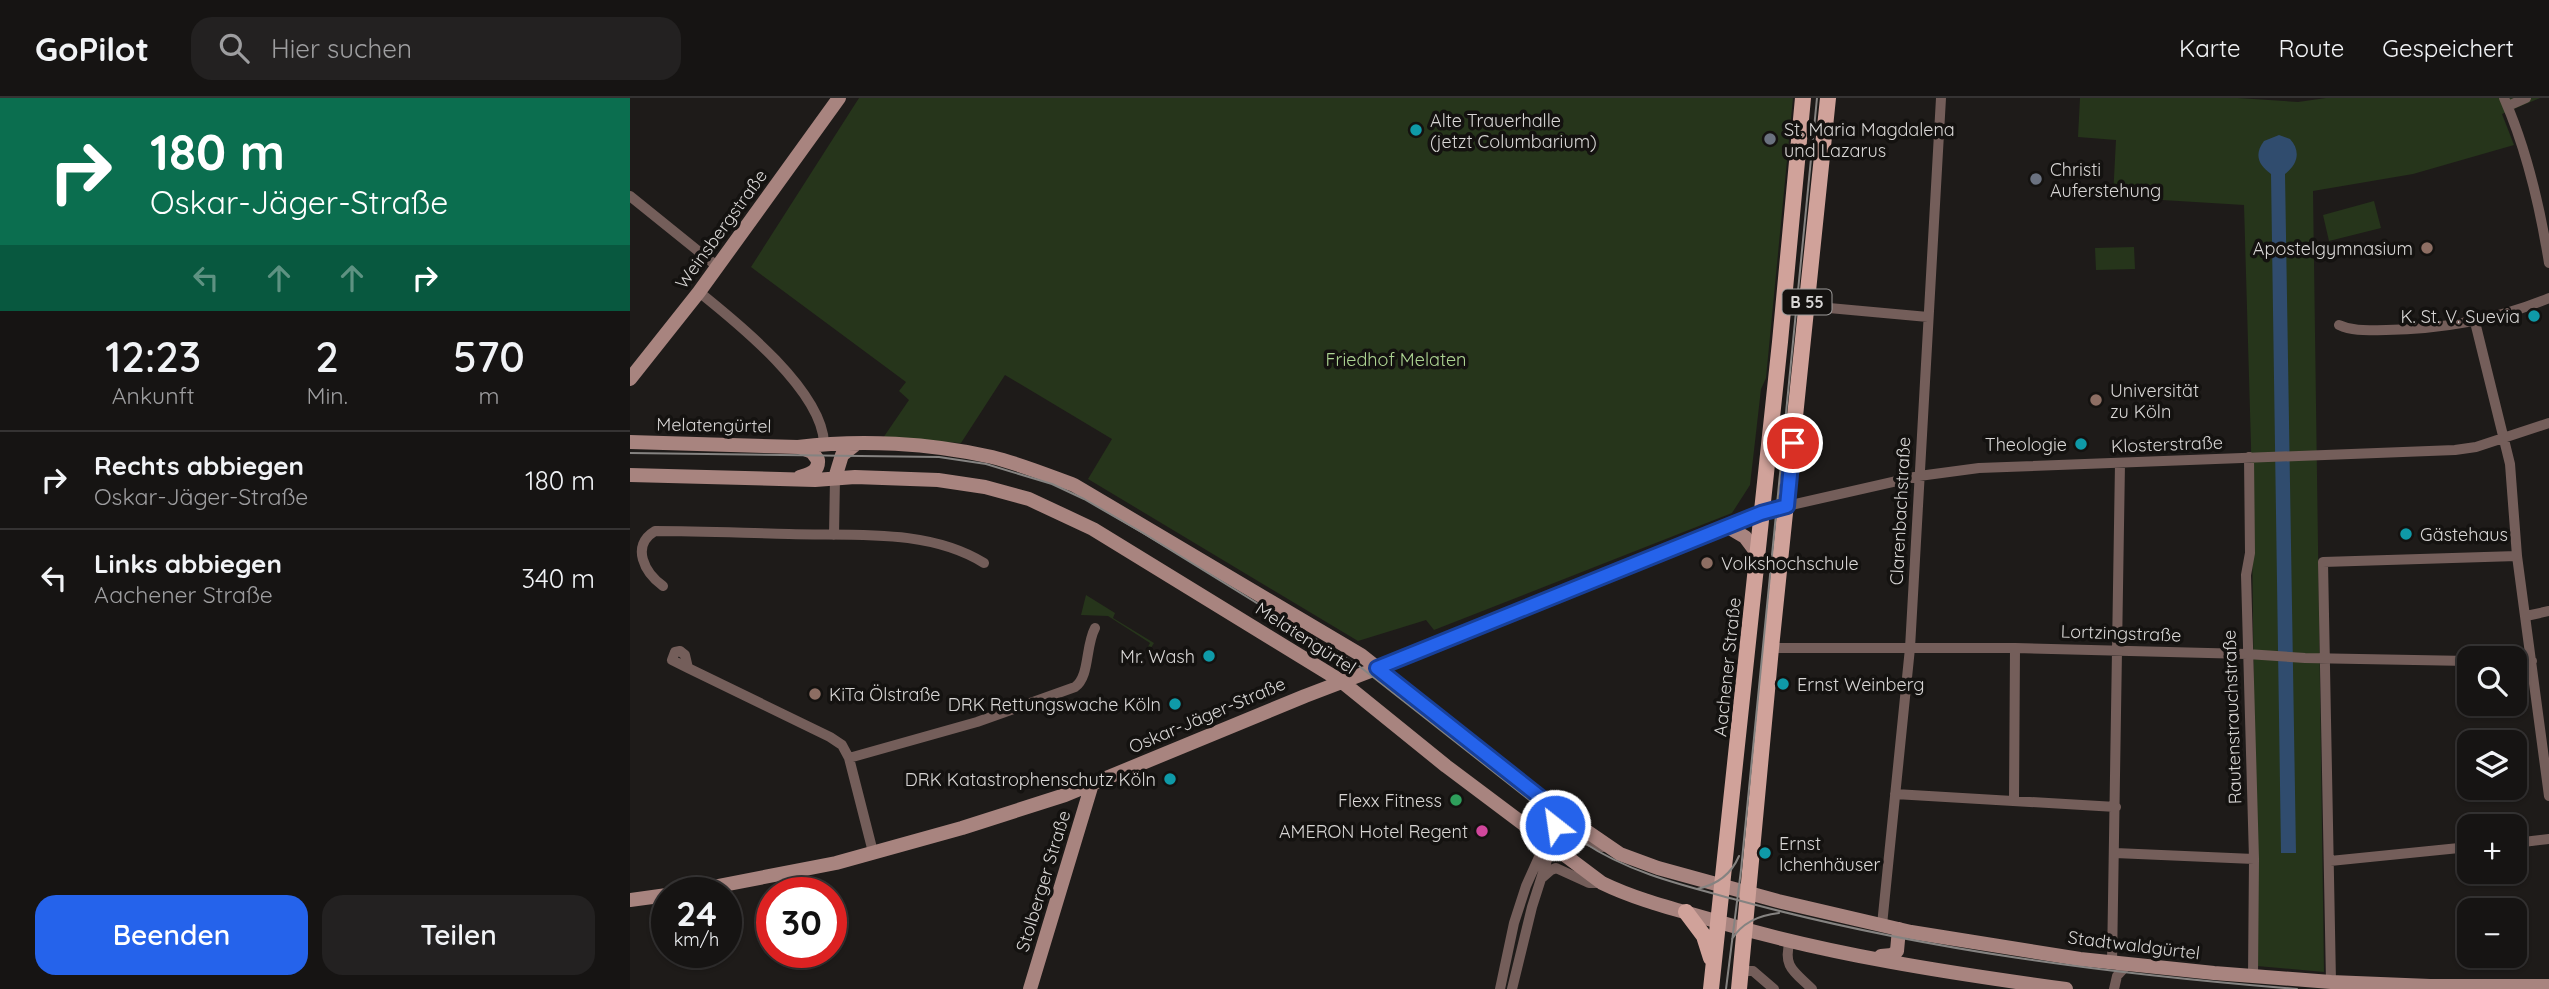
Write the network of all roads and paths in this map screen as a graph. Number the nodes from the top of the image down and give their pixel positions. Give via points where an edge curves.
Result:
1 (839, 98) edge
2 (1803, 98) edge
3 (1828, 98) edge
4 (1941, 98) edge
5 (2526, 98) edge
6 (2506, 102) edge
7 (630, 196) edge
8 (2549, 263) edge
9 (718, 267) junction
10 (699, 292) junction
11 (2549, 298) edge
12 (1807, 306) junction
13 (1928, 317) junction
14 (2474, 322) junction
15 (2339, 325) dead end
16 (630, 379) edge
17 (2549, 423) edge
18 (2504, 438) junction
19 (630, 442) edge
20 (824, 443) junction
21 (856, 444) junction
22 (798, 447) junction
23 (2249, 457) junction
24 (2120, 463) junction
25 (630, 475) edge
26 (1919, 476) junction
27 (835, 478) junction
28 (796, 479) junction
29 (1764, 486) junction
30 (1787, 506) junction
31 (1761, 513) junction
32 (1728, 527) junction
33 (834, 535) junction
34 (1757, 553) junction
35 (2517, 556) junction
36 (984, 564) dead end
37 (663, 586) dead end
38 (2549, 611) edge
39 (2526, 616) junction
40 (1095, 628) dead end
41 (1771, 648) junction
42 (1910, 648) junction
43 (2015, 648) junction
44 (2119, 651) junction
45 (2247, 654) junction
46 (2325, 658) junction
47 (1308, 659) junction
48 (2457, 661) edge
49 (2527, 662) edge
50 (2532, 662) junction
51 (688, 668) dead end
52 (1377, 668) junction
53 (1341, 681) junction
54 (2549, 686) edge
55 (2536, 689) junction
56 (1305, 696) junction
57 (849, 758) junction
58 (2547, 764) edge
59 (1092, 785) junction
60 (1895, 794) junction
61 (2549, 796) edge
62 (1545, 801) junction
63 (2014, 801) junction
64 (2116, 807) junction
65 (1539, 834) junction
66 (2549, 839) edge
67 (2527, 842) edge
68 (1552, 846) junction
69 (1609, 848) junction
70 (2457, 848) edge
71 (873, 852) junction
72 (2115, 853) junction
73 (1539, 857) junction
74 (2254, 859) junction
75 (2330, 861) junction
76 (1542, 879) junction
77 (742, 881) edge
78 (1602, 883) junction
79 (1721, 887) junction
80 (1749, 893) junction
81 (651, 897) edge
82 (630, 900) edge
83 (1686, 912) junction
84 (1718, 921) junction
85 (1882, 925) junction
86 (1899, 929) junction
87 (1744, 930) junction
88 (1790, 941) junction
89 (1872, 958) junction
90 (2120, 964) junction
91 (1713, 971) junction
92 (1741, 971) junction
93 (2253, 976) junction
94 (2331, 982) junction
95 (2549, 986) edge
96 (1809, 988) edge
97 (1030, 989) edge
98 (1500, 989) edge
99 (1512, 989) edge
100 (1711, 989) edge
101 (1739, 989) edge
102 (1774, 989) edge
103 (2066, 989) edge
104 (2114, 989) edge

1 - 9 main road, Weinsbergstraße
2 - 29 main road, Aachener Straße / B 55
3 - 12 main road, B 55
4 - 13 street, Clarenbachstraße
5 - 6 street
6 - 8 street via 2541,213
7 - 9 street
9 - 10 main road, Weinsbergstraße
10 - 16 main road, Weinsbergstraße
10 - 20 street via 784,368 814,410
11 - 14 street
12 - 13 street
12 - 30 main road, B 55
13 - 26 street, Clarenbachstraße
14 - 15 street via 2408,330 2359,330
14 - 18 street
17 - 18 street, Klosterstraße
18 - 23 street, Klosterstraße via 2455,450
18 - 35 street
19 - 22 main road, Melatengürtel
20 - 21 main road, Melatengürtel
20 - 22 main road, Melatengürtel
21 - 27 main road via 842,455
21 - 52 main road, Melatengürtel via 992,457 1074,485
22 - 28 main road via 813,452 819,464
23 - 24 street, Klosterstraße
23 - 45 street, Rautenstrauchstraße
24 - 26 street, Klosterstraße via 1979,468
24 - 44 street
25 - 28 main road, Melatengürtel
26 - 30 street, Klosterstraße
26 - 42 street, Clarenbachstraße
27 - 28 main road, Melatengürtel
27 - 33 street
27 - 47 main road, Melatengürtel via 937,480 985,486 1029,499 1093,529
29 - 30 main road via 1771,500
29 - 31 main road, Aachener Straße / B 55
30 - 31 main road, Oskar-Jäger-Straße
30 - 41 main road, B 55
31 - 32 main road, Oskar-Jäger-Straße
31 - 34 main road, Aachener Straße / B 55
32 - 34 main road via 1745,537
32 - 52 main road, Oskar-Jäger-Straße
33 - 36 street via 932,543 965,552
33 - 37 street via 654,531 642,543 641,560 647,573
34 - 79 main road, Aachener Straße / B 55
35 - 39 street
35 - 46 street via 2323,562
38 - 39 street
39 - 50 street
40 - 57 street via 1088,641 1085,673 1074,687 967,725
41 - 42 street, Lortzingstraße
41 - 80 main road, B 55
42 - 43 street, Lortzingstraße
42 - 60 street, Clarenbachstraße
43 - 44 street, Lortzingstraße
43 - 63 street
44 - 45 street, Lortzingstraße
44 - 64 street
45 - 46 street, Lortzingstraße
45 - 74 street, Rautenstrauchstraße
46 - 48 street, Lortzingstraße
46 - 75 street
47 - 53 main road, Melatengürtel
47 - 56 main road via 1312,676
49 - 50 street
50 - 55 street
51 - 57 street via 830,737 842,745
52 - 53 main road, Oskar-Jäger-Straße
52 - 62 main road, Melatengürtel
53 - 56 main road, Oskar-Jäger-Straße
53 - 65 main road, Melatengürtel
54 - 55 street
55 - 58 street
56 - 59 main road, Oskar-Jäger-Straße
57 - 71 street
58 - 61 street
59 - 71 main road, Oskar-Jäger-Straße
59 - 97 main road, Stolberger Straße
60 - 63 street
60 - 85 street, Clarenbachstraße
62 - 68 street via 1555,825
62 - 69 main road, Melatengürtel
63 - 64 street
64 - 72 street
65 - 68 main road, Melatengürtel
65 - 73 street
66 - 67 street
68 - 69 street via 1568,835
68 - 73 street
68 - 76 street
68 - 78 main road, Melatengürtel
69 - 79 main road, Melatengürtel
70 - 75 street
71 - 77 main road, Oskar-Jäger-Straße
72 - 74 street
72 - 90 street
73 - 98 street via 1514,923
74 - 93 street, Rautenstrauchstraße
75 - 94 street
76 - 78 street via 1556,868 1589,883
76 - 99 street
78 - 83 main road, Melatengürtel
79 - 80 main road, Stadtwaldgürtel
79 - 84 main road, Aachener Straße / B 55
80 - 85 main road, Stadtwaldgürtel
80 - 87 main road, B 55
81 - 82 main road
83 - 84 main road, Melatengürtel
83 - 91 main road via 1704,936
84 - 87 main road
84 - 91 main road, Aachener Straße / B 55
85 - 86 main road, Stadtwaldgürtel
86 - 89 main road via 1897,951
86 - 90 main road, Stadtwaldgürtel
87 - 88 main road
87 - 92 main road, B 55
88 - 89 main road
88 - 96 street via 1788,963
89 - 103 main road
90 - 93 main road, Stadtwaldgürtel
90 - 104 street
91 - 100 main road, Aachener Straße / B 55
92 - 101 main road, B 55
92 - 102 street via 1753,971
93 - 94 main road, Stadtwaldgürtel
94 - 95 main road, Stadtwaldgürtel

